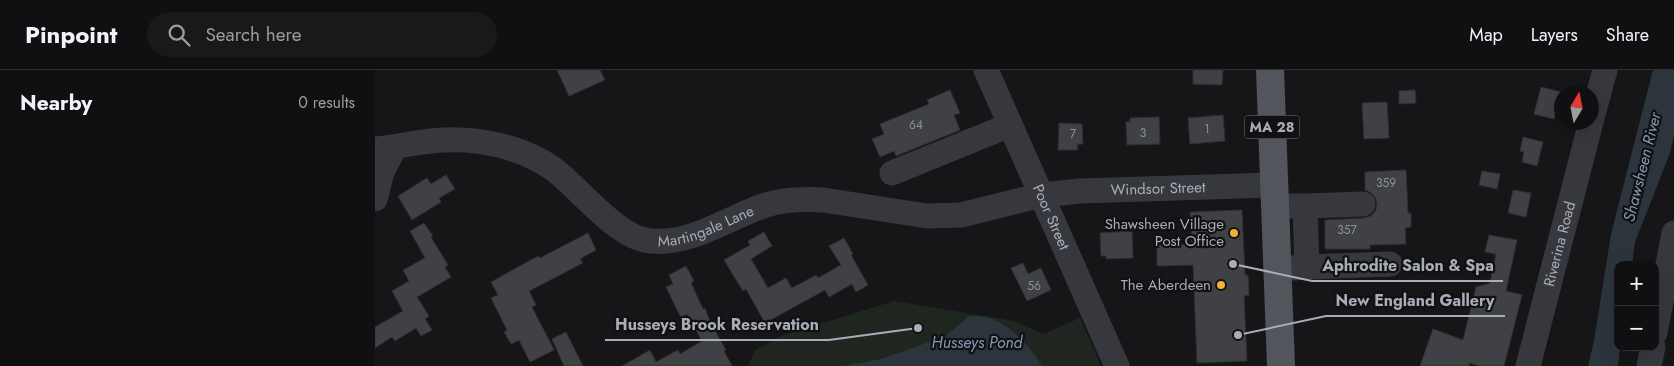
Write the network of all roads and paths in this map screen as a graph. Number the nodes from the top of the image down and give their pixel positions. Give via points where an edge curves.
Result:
1 (986, 70) edge
2 (1270, 70) edge
3 (1605, 70) edge
4 (1599, 92) edge
5 (1010, 125) junction
6 (1589, 130) edge
7 (385, 148) edge
8 (892, 173) dead end
9 (1042, 195) junction
10 (1274, 195) junction
11 (375, 199) edge
12 (1363, 204) dead end
13 (1305, 206) junction
14 (1674, 233) edge
15 (1390, 264) dead end
16 (1307, 268) junction
17 (1277, 269) junction
18 (1659, 311) edge
19 (1652, 351) edge
20 (1117, 366) edge
21 (1281, 366) edge
22 (1528, 366) edge
23 (1649, 366) edge

1 - 5 street, Poor Street
2 - 10 main road, MA 28
3 - 4 street, Riverina Road
5 - 8 street
5 - 9 street, Poor Street
6 - 22 street, Riverina Road
7 - 9 street, Martingale Lane via 445,140 484,143 520,151 551,168 619,227 640,239 653,241 695,234 782,201 823,200 944,216 978,212
7 - 11 street, Martingale Lane
9 - 10 street, Windsor Street via 1080,191
9 - 20 street, Poor Street
10 - 13 street, Windsor Street
10 - 17 main road, MA 28
12 - 13 street, Windsor Street
13 - 16 street
14 - 18 street
15 - 16 street
16 - 17 street
17 - 21 main road, MA 28
19 - 23 street

